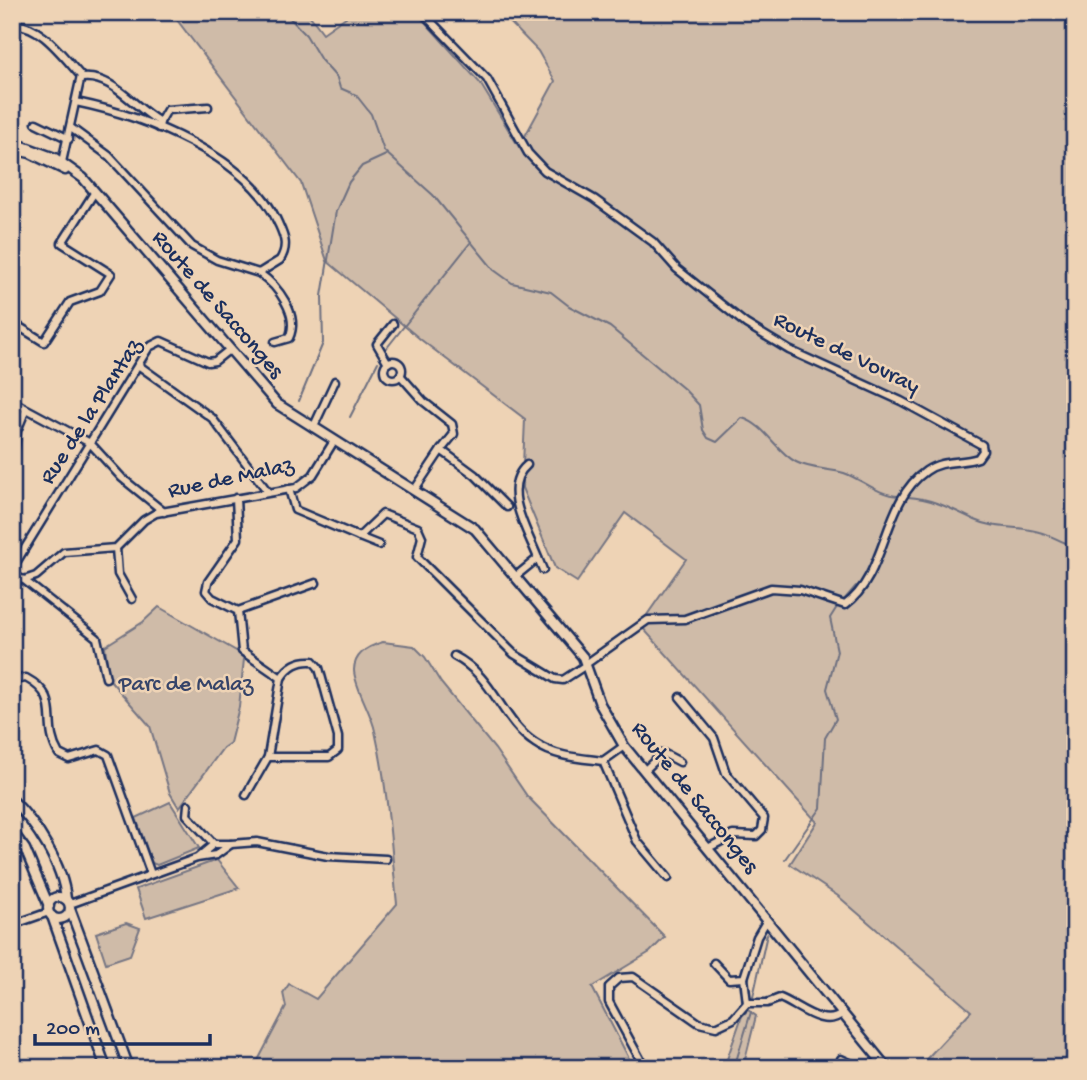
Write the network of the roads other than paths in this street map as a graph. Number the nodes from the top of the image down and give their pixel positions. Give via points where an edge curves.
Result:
1 (422, 12) edge
2 (12, 26) edge
3 (82, 78) junction
4 (76, 102) junction
5 (208, 107) dead end
6 (36, 123) dead end
7 (159, 125) junction
8 (71, 128) junction
9 (69, 139) junction
10 (12, 142) edge
11 (12, 149) edge
12 (59, 165) junction
13 (97, 196) junction
14 (259, 273) junction
15 (393, 324) dead end
16 (12, 326) edge
17 (275, 342) dead end
18 (230, 349) junction
19 (388, 363) junction
20 (138, 365) junction
21 (400, 375) junction
22 (335, 381) dead end
23 (12, 401) edge
24 (26, 408) junction
25 (313, 428) junction
26 (334, 441) junction
27 (90, 443) junction
28 (441, 450) junction
29 (527, 465) dead end
30 (12, 470) edge
31 (289, 489) junction
32 (415, 489) junction
33 (268, 492) junction
34 (236, 498) junction
35 (507, 507) dead end
36 (164, 512) junction
37 (359, 537) junction
38 (379, 545) dead end
39 (116, 548) junction
40 (538, 558) junction
41 (12, 569) edge
42 (543, 570) dead end
43 (12, 575) edge
44 (516, 576) junction
45 (24, 580) junction
46 (316, 583) dead end
47 (132, 599) dead end
48 (238, 611) junction
49 (454, 656) dead end
50 (586, 664) junction
51 (106, 678) dead end
52 (281, 678) junction
53 (12, 680) edge
54 (680, 697) dead end
55 (624, 746) junction
56 (268, 757) junction
57 (603, 761) junction
58 (680, 762) dead end
59 (644, 771) junction
60 (246, 795) dead end
61 (12, 800) edge
62 (188, 805) dead end
63 (12, 831) edge
64 (214, 844) junction
65 (231, 844) junction
66 (708, 848) junction
67 (197, 858) junction
68 (386, 859) dead end
69 (151, 874) junction
70 (668, 878) dead end
71 (69, 904) junction
72 (50, 911) junction
73 (767, 920) junction
74 (12, 925) edge
75 (714, 963) dead end
76 (744, 978) junction
77 (747, 1003) junction
78 (843, 1013) junction
79 (841, 1059) dead end
80 (106, 1068) edge
81 (129, 1068) edge
82 (645, 1068) edge
83 (861, 1068) edge
84 (887, 1068) edge

1 - 50 street, Route de Vovray via 487,79 528,153 545,171 653,242 677,270 746,324 789,350 901,401 982,445 978,458 941,463 927,470 904,495 859,591 845,605 800,590 771,588 685,619 648,620
2 - 3 street via 26,26 43,37
3 - 4 street
3 - 7 street via 108,81
4 - 7 street
4 - 8 street
5 - 7 street via 167,110
6 - 9 street
7 - 14 street via 231,166 263,198 286,244 280,260
8 - 9 street
8 - 14 street via 109,156 192,246 217,260
9 - 12 street
10 - 12 street, Route de Sacconges via 33,148
11 - 12 street, Route de Sacconges
12 - 13 street, Route de Sacconges via 83,178
13 - 16 street via 62,243 111,274 100,291 70,302 44,342
13 - 18 street, Route de Sacconges
14 - 17 street via 277,290 290,314 289,338
15 - 19 street via 377,344
18 - 20 street, Rue de la Plantaz via 208,362 156,342
18 - 25 street, Route de Sacconges via 277,404
19 - 21 street via 399,364
19 - 21 street via 385,374 393,379
20 - 27 street, Rue de la Plantaz
20 - 33 street via 212,418
21 - 28 street via 452,424 454,434
22 - 25 street
23 - 24 street
24 - 27 street
24 - 30 street via 17,431
25 - 26 street, Route de Sacconges
26 - 31 street, Rue de Malaz via 307,481
26 - 32 street, Route de Sacconges
27 - 36 street via 122,478
27 - 41 street, Rue de la Plantaz
28 - 32 street
28 - 35 street
29 - 40 street via 519,474 515,496
31 - 33 street, Rue de Malaz
31 - 37 street via 295,510
32 - 44 street, Route de Sacconges via 475,529
33 - 34 street, Rue de Malaz
34 - 36 street, Rue de Malaz
34 - 48 street via 238,539 206,591
36 - 39 street, Rue de Malaz via 144,520
37 - 38 street
37 - 50 street via 383,514 418,528 422,537 417,557 514,653 555,680 563,680
39 - 45 street via 64,552 36,576
39 - 47 street via 118,574
40 - 42 street
40 - 44 street
43 - 45 street
44 - 50 street, Route de Sacconges
45 - 51 street via 97,638
46 - 48 street
48 - 52 street via 242,651
49 - 57 street via 483,677 516,726 535,744 556,753
50 - 55 street, Route de Sacconges via 600,704
52 - 56 street
52 - 56 street via 287,668 303,660 313,661 319,668 338,750 329,757
53 - 69 street via 26,678 47,693 49,729 59,754 69,759 99,750 108,755
54 - 66 street via 714,738 726,773 764,818 756,836 733,835
55 - 57 street
55 - 59 street, Route de Sacconges
56 - 60 street
57 - 70 street via 637,841
58 - 59 street via 663,753
59 - 66 street, Route de Sacconges
61 - 71 street via 47,845
62 - 64 street via 187,815
63 - 72 street via 26,849
64 - 65 street
64 - 67 street
65 - 67 street via 216,855
65 - 68 street via 249,841 328,856
66 - 73 street, Route de Sacconges
67 - 69 street
69 - 71 street
71 - 72 street via 55,898
71 - 72 street via 63,918
71 - 81 street
72 - 74 street
72 - 80 street
73 - 76 street
73 - 78 street, Route de Sacconges
75 - 76 street via 729,979
76 - 77 street
77 - 78 street via 779,998 824,1020
77 - 82 street via 733,1019 716,1027 699,1023 633,977 619,978 609,987 609,1002
78 - 84 street, Route de Sacconges
79 - 83 street

